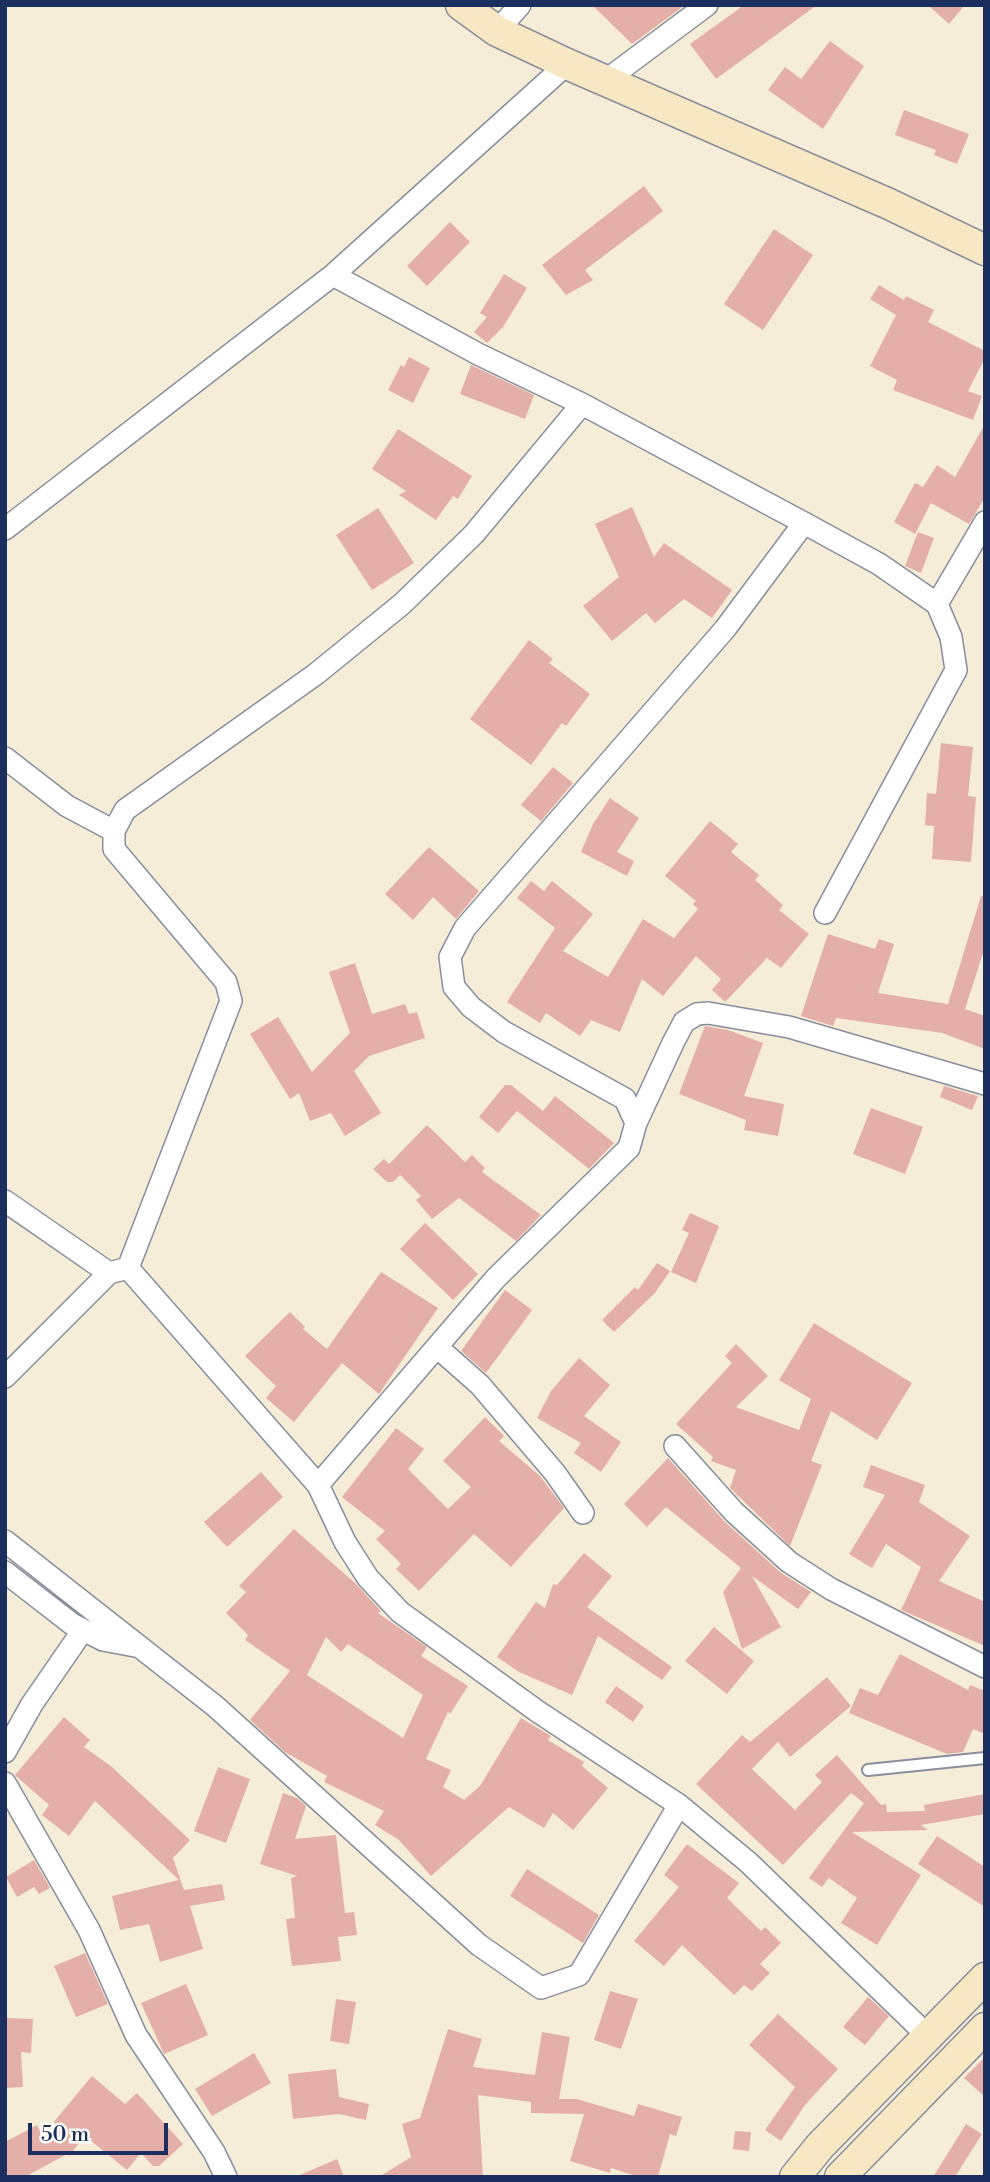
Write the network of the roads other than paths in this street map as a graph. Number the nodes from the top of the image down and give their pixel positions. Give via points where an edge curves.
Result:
1 (461, 5) edge
2 (520, 5) edge
3 (707, 5) edge
4 (498, 31) junction
5 (567, 64) junction
6 (605, 81) junction
7 (985, 250) edge
8 (333, 275) junction
9 (582, 404) junction
10 (985, 522) edge
11 (804, 523) junction
12 (5, 529) edge
13 (937, 604) junction
14 (5, 758) edge
15 (114, 831) junction
16 (825, 913) dead end
17 (985, 1084) edge
18 (636, 1123) junction
19 (5, 1201) edge
20 (119, 1271) junction
21 (437, 1347) junction
22 (5, 1377) edge
23 (675, 1446) dead end
24 (318, 1485) junction
25 (583, 1513) dead end
26 (5, 1541) edge
27 (5, 1572) edge
28 (83, 1630) junction
29 (138, 1647) junction
30 (985, 1667) edge
31 (5, 1752) edge
32 (985, 1758) edge
33 (868, 1770) dead end
34 (5, 1783) edge
35 (679, 1805) junction
36 (985, 1978) edge
37 (985, 2028) edge
38 (929, 2037) junction
39 (226, 2177) edge
40 (795, 2177) edge
41 (840, 2177) edge

1 - 4 main road
2 - 4 street
3 - 6 street
4 - 5 main road
5 - 6 main road
5 - 8 street
6 - 7 main road
8 - 9 street via 478,355
8 - 12 street
9 - 11 street
9 - 15 street via 474,534 402,604 316,674 125,810
10 - 13 street
11 - 13 street via 879,564
11 - 18 street via 725,629 465,928 450,957 454,987 471,1007 504,1032 625,1099
13 - 16 street via 951,637 956,670
14 - 15 street via 67,806
15 - 20 street via 114,849 226,982 231,1001
17 - 18 street via 789,1027 697,1014 684,1023
18 - 21 street via 629,1149 496,1278
19 - 20 street
20 - 22 street
20 - 24 street
21 - 24 street
21 - 25 street via 480,1385
23 - 30 street via 734,1512 789,1562 831,1589
24 - 35 street via 368,1578 400,1612
26 - 29 street
27 - 28 street
28 - 29 street via 103,1640
28 - 31 street
29 - 35 street via 236,1724 479,1945 541,1988 579,1975
32 - 33 lane
34 - 39 street via 89,1930 136,2035
35 - 38 street via 748,1862
36 - 38 main road
37 - 41 main road
38 - 40 main road

